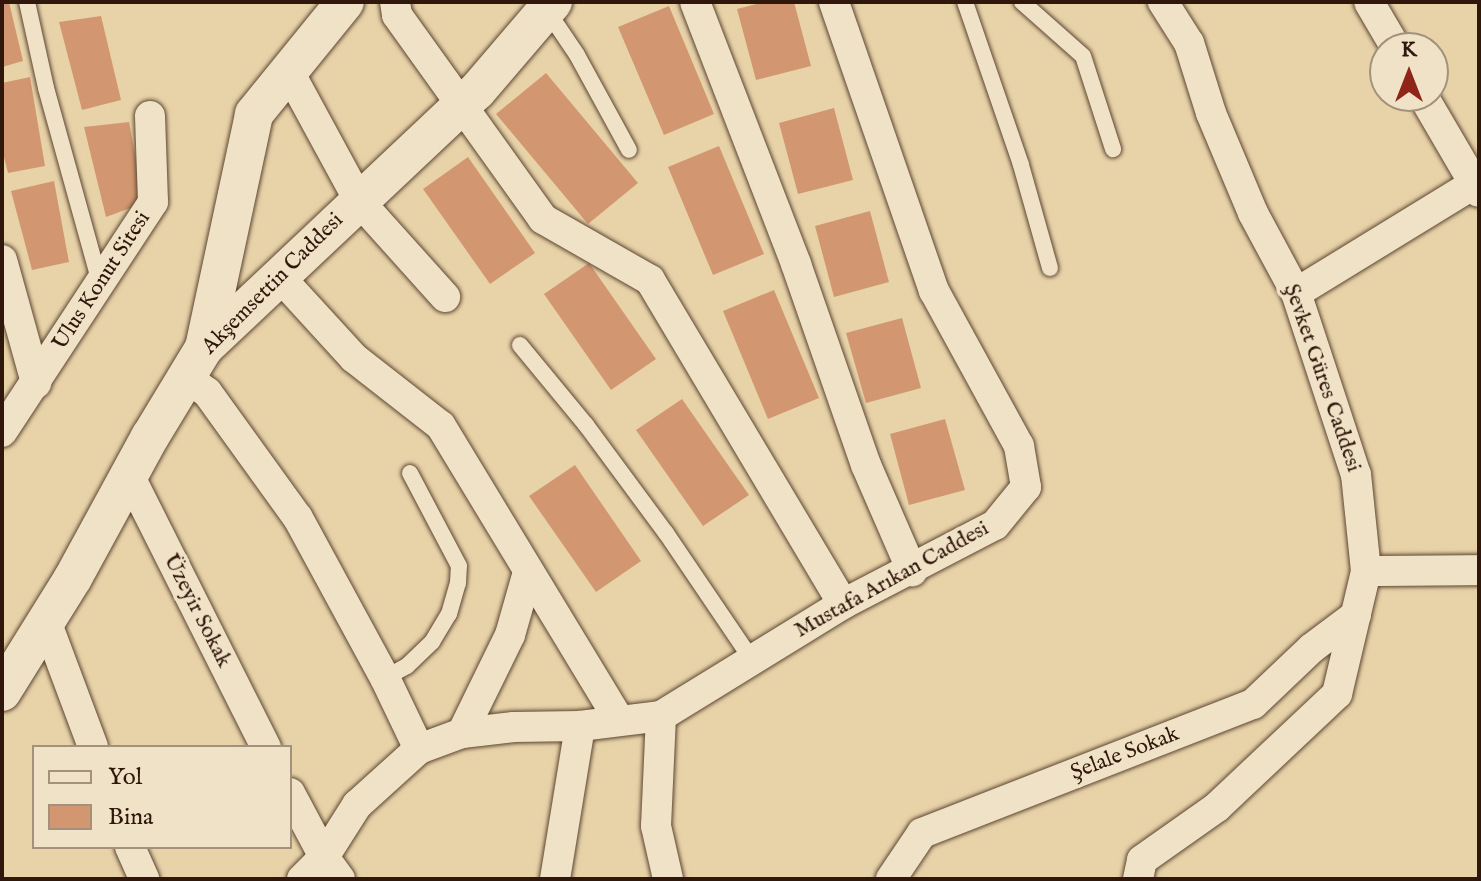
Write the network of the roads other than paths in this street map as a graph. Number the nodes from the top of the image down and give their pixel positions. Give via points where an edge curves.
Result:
1 (27, 2) edge
2 (345, 2) edge
3 (395, 2) edge
4 (695, 2) edge
5 (834, 2) edge
6 (965, 2) edge
7 (1022, 2) edge
8 (1163, 2) edge
9 (1369, 2) edge
10 (550, 6) edge
11 (1387, 32) edge
12 (288, 70) junction
13 (462, 105) junction
14 (1432, 112) edge
15 (150, 116) dead end
16 (1113, 149) dead end
17 (629, 150) dead end
18 (1477, 188) edge
19 (359, 201) junction
20 (2, 260) edge
21 (1050, 268) dead end
22 (279, 276) junction
23 (101, 285) junction
24 (1296, 293) junction
25 (445, 297) dead end
26 (520, 345) dead end
27 (195, 362) junction
28 (36, 383) junction
29 (2, 432) edge
30 (410, 473) dead end
31 (129, 475) junction
32 (1479, 570) edge
33 (912, 571) junction
34 (1366, 571) junction
35 (528, 572) junction
36 (843, 604) junction
37 (1356, 615) junction
38 (46, 621) junction
39 (752, 660) junction
40 (385, 678) junction
41 (2, 692) edge
42 (661, 716) junction
43 (619, 720) junction
44 (580, 726) junction
45 (462, 733) junction
46 (92, 745) edge
47 (265, 745) edge
48 (419, 749) junction
49 (292, 797) edge
50 (131, 849) edge
51 (332, 868) edge
52 (144, 879) edge
53 (302, 879) edge
54 (555, 879) edge
55 (668, 879) edge
56 (891, 879) edge
57 (1138, 879) edge

1 - 23 lane
2 - 12 street
3 - 13 street via 397,15
4 - 33 street via 866,465
5 - 33 street, Mustafa Arıkan Caddesi via 934,291 1019,446 1026,487 995,525
6 - 21 lane
7 - 16 lane via 1083,56
8 - 24 street, Şevket Güres Caddesi via 1189,43 1211,113 1253,213
9 - 11 street
10 - 13 street, Akşemsettin Caddesi
10 - 17 lane
12 - 19 street
12 - 27 street via 254,114
13 - 19 street, Akşemsettin Caddesi
13 - 36 street via 543,219 650,280
14 - 18 street
15 - 23 street, Ulus Konut Sitesi via 153,202
18 - 24 street
19 - 22 street, Akşemsettin Caddesi
19 - 25 street
20 - 28 street
22 - 27 street, Akşemsettin Caddesi
22 - 35 street via 354,358 441,426
23 - 28 street, Ulus Konut Sitesi
24 - 34 street, Şevket Güres Caddesi via 1356,475
26 - 39 lane via 666,533
27 - 31 street, Akşemsettin Caddesi
27 - 40 street via 207,392 298,518
28 - 29 street, Ulus Konut Sitesi
30 - 40 lane via 459,566 458,583 449,614 432,642
31 - 38 street, Akşemsettin Caddesi
31 - 47 street, Üzeyir Sokak
32 - 34 street
33 - 36 street, Mustafa Arıkan Caddesi
34 - 37 street, Şevket Güres Caddesi
35 - 43 street
35 - 45 street via 510,635
36 - 39 street, Mustafa Arıkan Caddesi
37 - 56 street, Şelale Sokak via 1253,704 922,833
37 - 57 street, Şevket Güres Caddesi via 1337,694 1217,807 1142,860
38 - 41 street, Akşemsettin Caddesi
38 - 46 street
39 - 42 street, Mustafa Arıkan Caddesi
40 - 48 street
42 - 43 street, Mustafa Arıkan Caddesi
42 - 55 street via 656,826
43 - 44 street, Mustafa Arıkan Caddesi
44 - 45 street, Mustafa Arıkan Caddesi
44 - 54 street
45 - 48 street, Mustafa Arıkan Caddesi
48 - 51 street, Mustafa Arıkan Caddesi via 357,805
49 - 51 street
50 - 52 street
51 - 53 street, Mustafa Arıkan Caddesi

